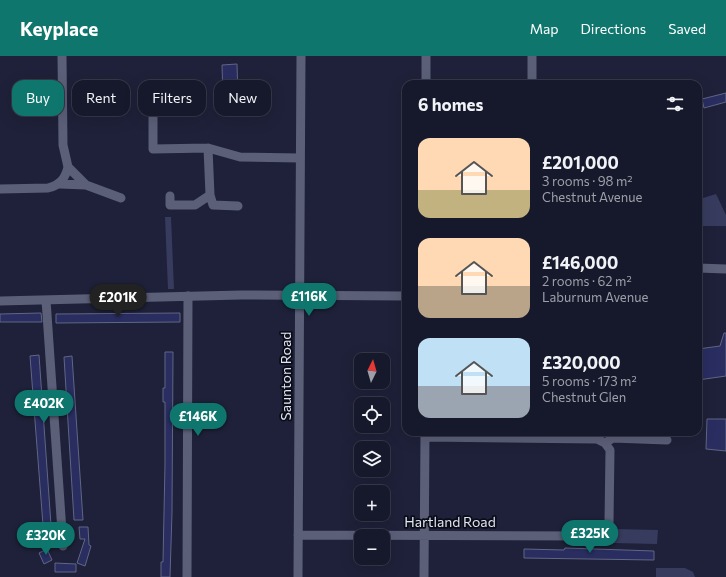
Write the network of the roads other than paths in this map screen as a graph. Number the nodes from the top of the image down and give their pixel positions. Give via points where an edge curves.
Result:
1 (62, 56) edge
2 (301, 56) edge
3 (426, 56) edge
4 (532, 56) edge
5 (426, 80) edge
6 (532, 80) edge
7 (153, 118) dead end
8 (208, 148) junction
9 (300, 158) junction
10 (68, 167) junction
11 (60, 184) junction
12 (86, 185) junction
13 (0, 190) edge
14 (210, 195) junction
15 (170, 196) dead end
16 (121, 198) dead end
17 (238, 206) dead end
18 (702, 268) edge
19 (726, 269) edge
20 (299, 295) junction
21 (188, 296) junction
22 (402, 296) edge
23 (46, 300) junction
24 (0, 301) edge
25 (425, 436) edge
26 (557, 436) edge
27 (667, 440) dead end
28 (605, 443) junction
29 (298, 535) junction
30 (425, 535) junction
31 (63, 546) dead end
32 (187, 577) edge
33 (298, 577) edge
34 (424, 577) edge

1 - 10 street via 63,145
2 - 9 street, Saunton Road
3 - 5 street
4 - 6 street
7 - 8 street via 153,149
8 - 9 street via 240,157
8 - 14 street
9 - 20 street, Saunton Road
10 - 11 street via 66,176
10 - 12 street
11 - 12 street
11 - 13 street via 48,188
12 - 16 street
14 - 15 street via 195,204 170,205
14 - 17 street via 212,205
18 - 19 street
20 - 21 street
20 - 22 street
20 - 29 street, Saunton Road
21 - 23 street
21 - 32 street
23 - 24 street
23 - 31 street
25 - 30 street
26 - 28 street via 597,439
27 - 28 street via 613,438
28 - 30 street, Hartland Road via 610,450 609,522 602,533 592,536
29 - 30 street, Hartland Road
29 - 33 street, Saunton Road
30 - 34 street

